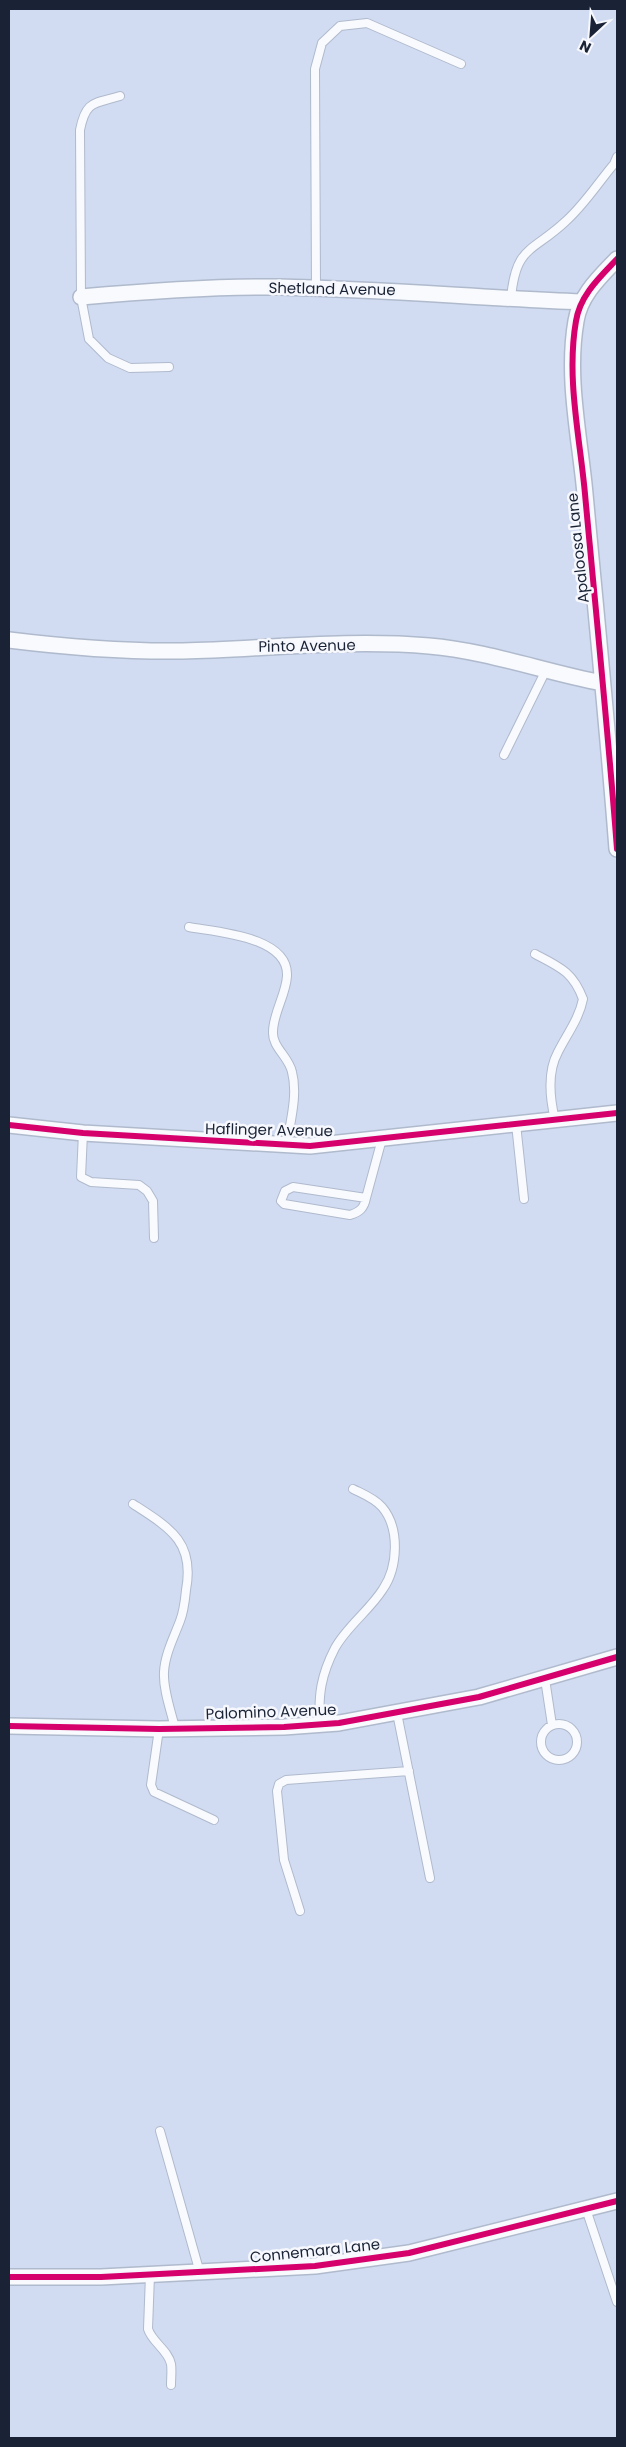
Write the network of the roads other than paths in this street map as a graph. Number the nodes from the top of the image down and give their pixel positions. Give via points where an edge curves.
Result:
1 (461, 64) dead end
2 (120, 96) dead end
3 (617, 157) edge
4 (617, 259) edge
5 (316, 289) junction
6 (81, 297) junction
7 (511, 298) junction
8 (582, 302) junction
9 (169, 367) dead end
10 (9, 640) edge
11 (546, 670) junction
12 (602, 683) junction
13 (504, 755) dead end
14 (617, 849) edge
15 (189, 928) dead end
16 (535, 954) dead end
17 (617, 1113) edge
18 (555, 1120) junction
19 (516, 1124) junction
20 (9, 1125) edge
21 (83, 1133) junction
22 (382, 1139) junction
23 (287, 1144) junction
24 (366, 1198) junction
25 (524, 1199) dead end
26 (154, 1238) dead end
27 (353, 1489) dead end
28 (133, 1504) dead end
29 (617, 1657) edge
30 (545, 1678) junction
31 (397, 1713) junction
32 (320, 1725) junction
33 (552, 1725) junction
34 (9, 1726) edge
35 (176, 1728) junction
36 (159, 1729) junction
37 (409, 1771) junction
38 (214, 1820) dead end
39 (430, 1878) dead end
40 (300, 1911) dead end
41 (160, 2131) dead end
42 (617, 2201) edge
43 (586, 2209) junction
44 (200, 2273) junction
45 (150, 2275) junction
46 (9, 2277) edge
47 (617, 2302) edge
48 (171, 2385) dead end

1 - 5 lane via 367,23 340,26 322,43 315,69
2 - 6 lane via 91,105 84,113 80,130
3 - 7 lane via 567,220 524,255 513,274
4 - 8 street, Apaloosa Lane
5 - 6 street, Shetland Avenue via 190,288
5 - 7 street, Shetland Avenue
6 - 9 lane via 89,339 108,358 130,368
7 - 8 street, Shetland Avenue
8 - 12 street, Apaloosa Lane via 576,321 574,394
10 - 11 street, Pinto Avenue via 182,651 275,645 428,646 494,656
11 - 12 street, Pinto Avenue
11 - 13 lane
12 - 14 street, Apaloosa Lane
15 - 23 lane via 251,938 267,946 285,964 287,976 273,1031 274,1040 293,1073 294,1093
16 - 18 lane via 563,968 572,977 582,1000 575,1022 554,1062 550,1099
17 - 18 street, Haflinger Avenue
18 - 19 street, Haflinger Avenue
19 - 22 street, Haflinger Avenue
19 - 25 lane
20 - 21 street, Haflinger Avenue
21 - 23 street, Haflinger Avenue
21 - 26 lane via 81,1178 91,1182 139,1185 147,1190 153,1201
22 - 23 street, Haflinger Avenue via 319,1145
22 - 24 lane
24 - 24 lane via 364,1207 350,1216 281,1201 285,1191 293,1188
27 - 32 lane via 371,1497 390,1518 394,1535 393,1564 384,1589 336,1648 320,1685
28 - 35 lane via 176,1535 188,1559 190,1572 182,1615 168,1651 164,1672
29 - 30 street, Palomino Avenue
30 - 31 street, Palomino Avenue
30 - 33 lane
31 - 32 street, Palomino Avenue
31 - 37 lane
32 - 35 street, Palomino Avenue
33 - 33 lane via 546,1729 540,1744 543,1752 549,1758 565,1759 576,1748 574,1732 568,1726
34 - 36 street, Palomino Avenue
35 - 36 street, Palomino Avenue
36 - 38 lane via 150,1785 154,1792
37 - 39 lane
37 - 40 lane via 286,1780 279,1784 276,1791 284,1860
41 - 44 lane
42 - 43 street, Connemara Lane
43 - 44 street, Connemara Lane via 409,2253 315,2266
43 - 47 lane
44 - 45 street, Connemara Lane
45 - 46 street, Connemara Lane
45 - 48 lane via 148,2329 168,2357

